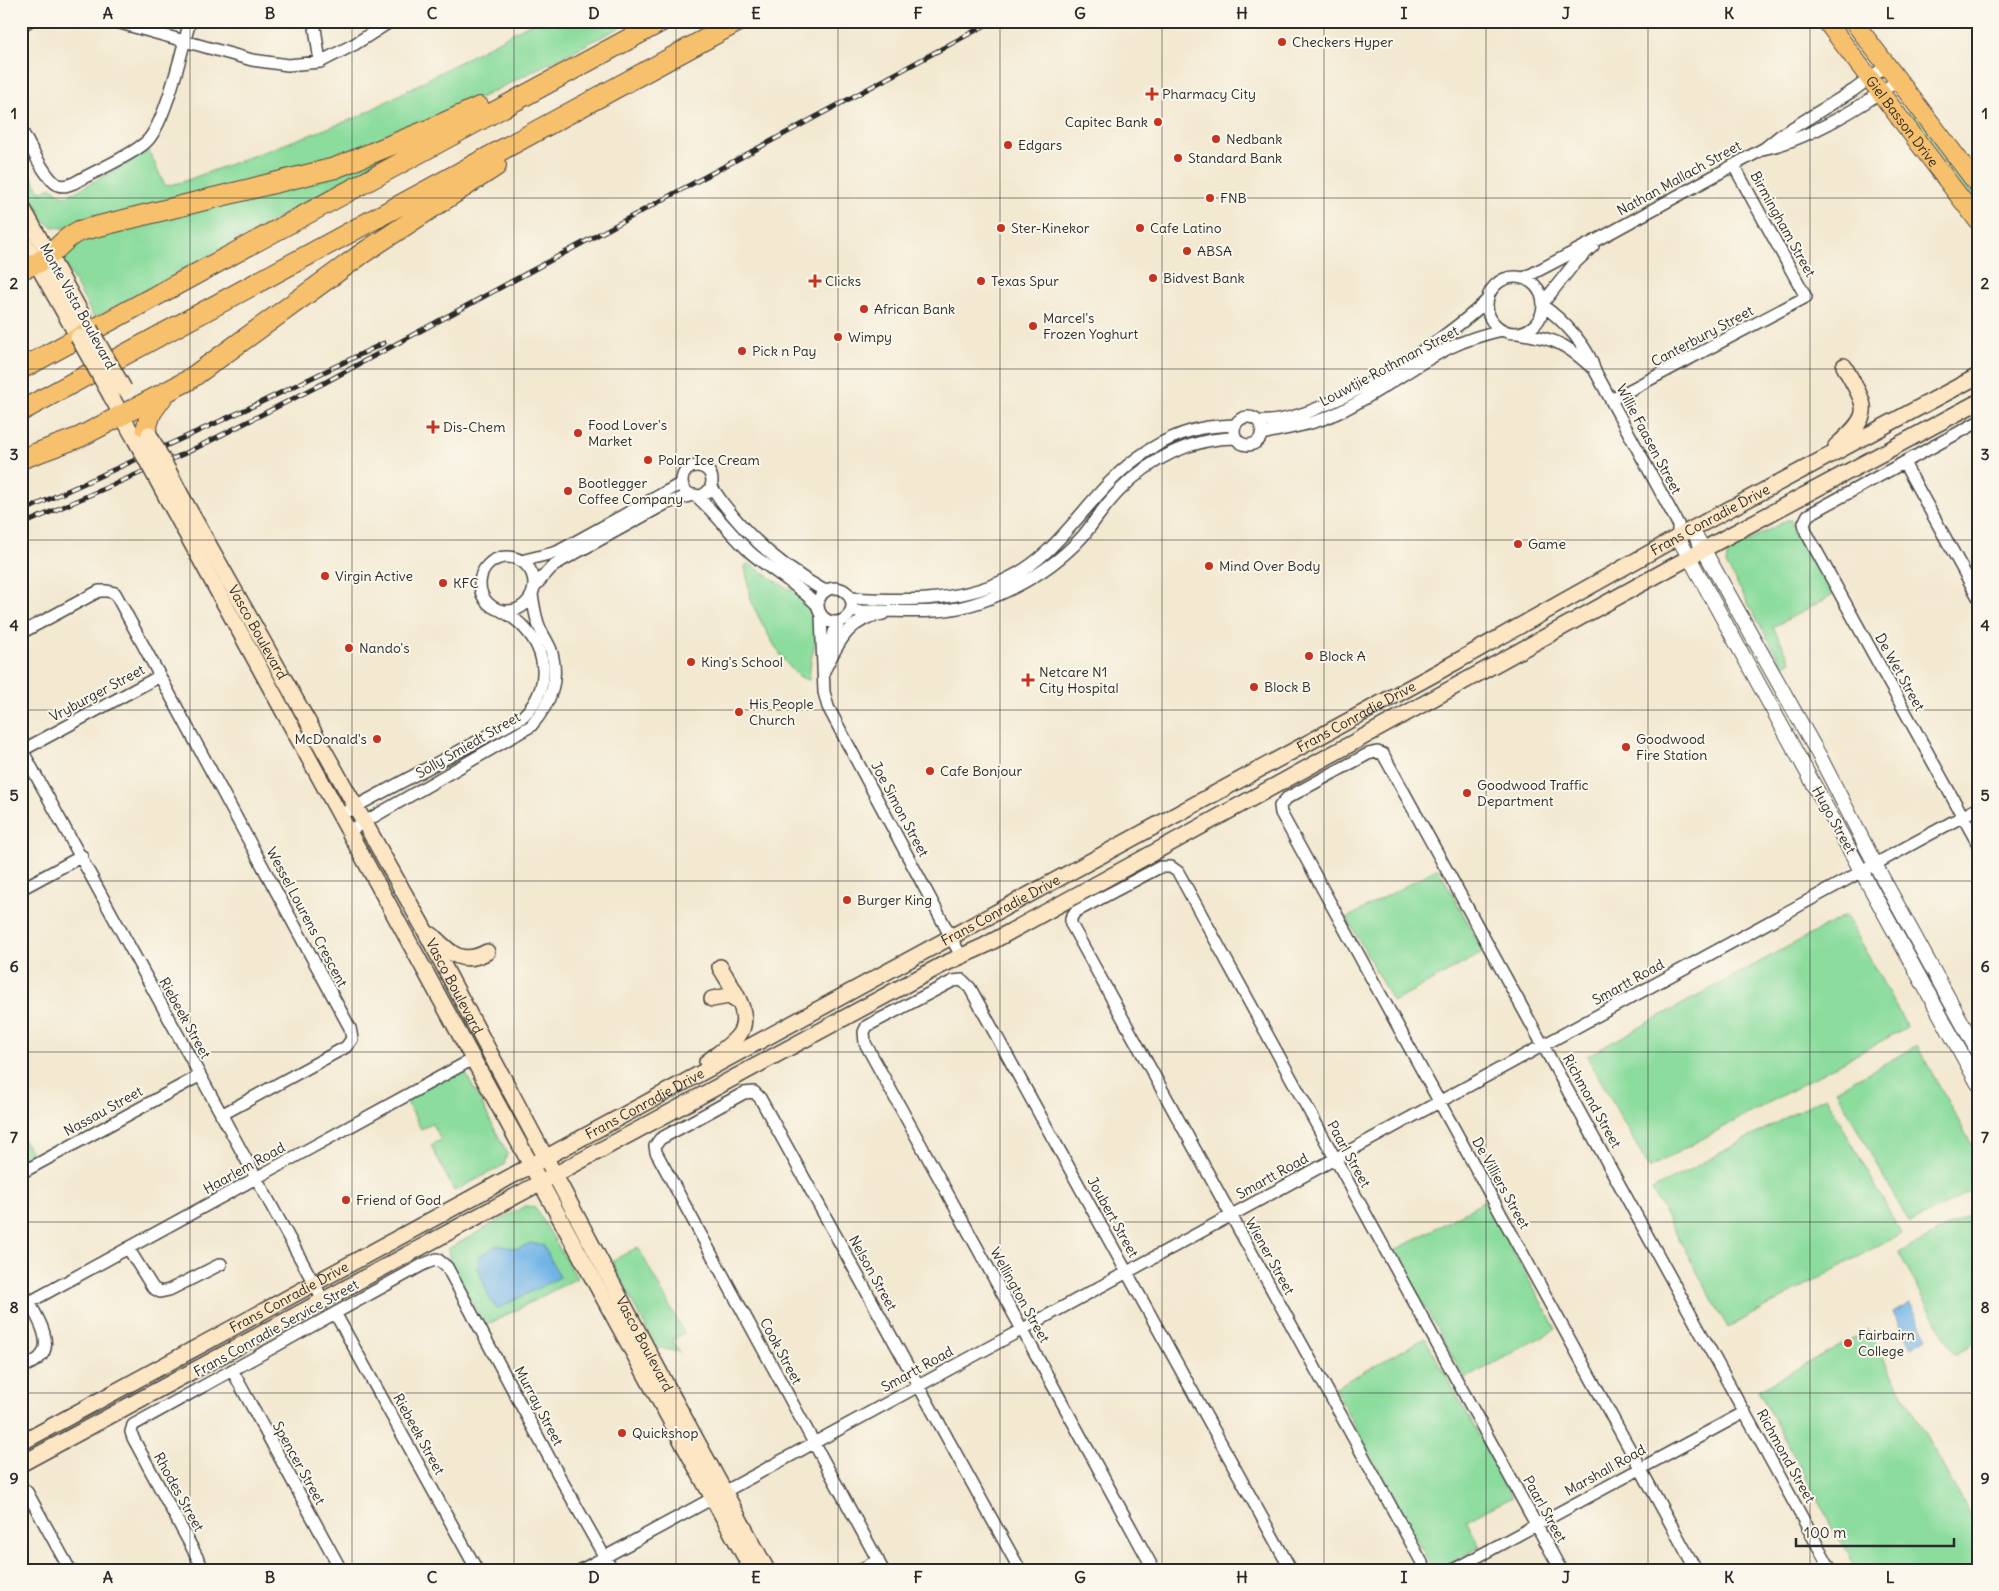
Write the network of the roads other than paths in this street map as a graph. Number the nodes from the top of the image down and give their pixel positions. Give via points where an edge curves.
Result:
1 (30, 21) edge
2 (113, 21) edge
3 (190, 21) edge
4 (314, 21) edge
5 (391, 21) edge
6 (648, 21) edge
7 (662, 21) edge
8 (739, 21) edge
9 (1826, 21) edge
10 (1853, 21) edge
11 (21, 26) edge
12 (184, 42) junction
13 (320, 62) junction
14 (1886, 66) junction
15 (1869, 79) junction
16 (1898, 80) junction
17 (1880, 94) junction
18 (593, 100) junction
19 (21, 130) edge
20 (1765, 148) junction
21 (1734, 166) junction
22 (1978, 185) edge
23 (21, 205) edge
24 (1978, 222) edge
25 (1608, 234) junction
26 (21, 236) edge
27 (36, 263) edge
28 (1524, 278) junction
29 (1806, 297) joint
30 (1487, 300) junction
31 (1543, 304) junction
32 (1502, 330) junction
33 (1518, 333) junction
34 (1844, 366) dead end
35 (1594, 368) junction
36 (21, 369) edge
37 (1978, 376) edge
38 (165, 393) junction
39 (1611, 400) junction
40 (1978, 402) edge
41 (21, 410) edge
42 (128, 412) junction
43 (1258, 421) junction
44 (1978, 422) edge
45 (1235, 425) junction
46 (1262, 434) junction
47 (143, 435) junction
48 (1236, 438) junction
49 (21, 460) edge
50 (1904, 463) junction
51 (1816, 464) junction
52 (682, 483) junction
53 (711, 486) junction
54 (693, 495) junction
55 (176, 499) junction
56 (1682, 530) junction
57 (1704, 550) junction
58 (1689, 558) junction
59 (522, 561) junction
60 (533, 591) junction
61 (825, 591) junction
62 (1978, 597) edge
63 (850, 598) junction
64 (500, 610) junction
65 (819, 610) junction
66 (850, 612) junction
67 (905, 612) junction
68 (841, 621) junction
69 (21, 633) edge
70 (823, 672) junction
71 (160, 676) junction
72 (1786, 697) junction
73 (1771, 705) junction
74 (22, 751) edge
75 (356, 807) junction
76 (1978, 808) edge
77 (1280, 810) joint
78 (340, 815) junction
79 (1963, 816) junction
80 (365, 823) junction
81 (349, 831) junction
82 (1978, 844) edge
83 (82, 856) junction
84 (1875, 864) junction
85 (1862, 872) junction
86 (21, 889) edge
87 (422, 925) junction
88 (1075, 930) joint
89 (951, 938) junction
90 (487, 952) dead end
91 (961, 956) junction
92 (720, 967) dead end
93 (712, 999) dead end
94 (739, 1002) junction
95 (864, 1032) joint
96 (1544, 1044) junction
97 (1978, 1052) edge
98 (473, 1059) junction
99 (200, 1076) junction
100 (681, 1083) junction
101 (1978, 1084) edge
102 (1439, 1102) junction
103 (221, 1115) junction
104 (655, 1146) joint
105 (546, 1157) junction
106 (1335, 1159) junction
107 (530, 1166) junction
108 (21, 1172) edge
109 (556, 1175) junction
110 (257, 1179) junction
111 (540, 1183) junction
112 (1230, 1216) junction
113 (128, 1248) junction
114 (437, 1259) joint
115 (221, 1264) dead end
116 (1126, 1272) junction
117 (313, 1284) junction
118 (21, 1290) edge
119 (323, 1300) junction
120 (28, 1302) junction
121 (335, 1313) junction
122 (1021, 1329) junction
123 (21, 1368) edge
124 (232, 1370) junction
125 (918, 1386) junction
126 (1745, 1412) junction
127 (131, 1428) joint
128 (21, 1443) edge
129 (814, 1443) junction
130 (21, 1464) edge
131 (1640, 1467) junction
132 (21, 1487) edge
133 (718, 1494) junction
134 (1536, 1525) junction
135 (605, 1557) junction
136 (881, 1565) edge
137 (70, 1570) edge
138 (204, 1570) edge
139 (341, 1570) edge
140 (476, 1570) edge
141 (581, 1570) edge
142 (612, 1570) edge
143 (752, 1570) edge
144 (767, 1570) edge
145 (860, 1570) edge
146 (1020, 1570) edge
147 (1154, 1570) edge
148 (1291, 1570) edge
149 (1426, 1570) edge
150 (1453, 1570) edge
151 (1561, 1570) edge
152 (1696, 1570) edge
153 (1831, 1570) edge

1 - 11 street
2 - 12 street
3 - 12 street
4 - 13 street
5 - 13 street
6 - 27 highway via 509,92 361,158 302,177 79,231
7 - 36 highway
8 - 18 highway
9 - 15 main road, Giel Basson Drive
10 - 14 main road, Giel Basson Drive
12 - 13 street via 252,60 288,65
12 - 19 street via 160,123 150,139 139,148 63,186 53,180
14 - 15 street, Nathan Mallach Street
14 - 16 main road, Giel Basson Drive
15 - 17 main road, Giel Basson Drive
15 - 20 street, Nathan Mallach Street
16 - 17 street, Nathan Mallach Street
16 - 22 main road, Giel Basson Drive
17 - 20 street, Nathan Mallach Street via 1787,144
17 - 24 main road, Giel Basson Drive
18 - 38 highway via 362,253
18 - 41 highway
20 - 21 street, Nathan Mallach Street
21 - 25 street, Nathan Mallach Street
21 - 29 street, Birmingham Street
23 - 27 main road, Monte Vista Boulevard
25 - 28 street, Nathan Mallach Street
25 - 31 street, Nathan Mallach Street via 1573,265
26 - 27 main road, Monte Vista Boulevard
27 - 42 main road, Monte Vista Boulevard, bridge via 71,310
28 - 30 street via 1513,277 1498,282
28 - 31 street via 1539,290
29 - 39 street, Canterbury Street
30 - 32 street via 1491,321
30 - 43 street, Louwtjie Rothman Street via 1463,322 1364,386 1302,414
31 - 33 street via 1542,314 1533,327
31 - 35 street, Willie Faasen Street via 1568,328 1588,354
32 - 33 street
32 - 46 street, Louwtjie Rothman Street via 1450,348 1334,414
33 - 35 street, Willie Faasen Street via 1555,340
34 - 51 main road via 1862,401 1863,416 1854,431
35 - 39 street, Willie Faasen Street
37 - 51 main road, Frans Conradie Drive
38 - 42 highway
38 - 47 highway via 151,413
39 - 56 street, Willie Faasen Street
40 - 57 main road, Frans Conradie Drive
42 - 47 main road, Vasco Boulevard
42 - 49 highway via 80,437
43 - 45 street, Louwtjie Rothman Street via 1248,416
43 - 46 street
44 - 50 street
45 - 48 street
45 - 63 street, Louwtjie Rothman Street via 1192,430 1150,449 1111,480 1062,538 1008,579 979,590 942,598 904,601
46 - 48 street, Louwtjie Rothman Street via 1255,443 1249,444
47 - 55 main road, Vasco Boulevard, bridge
48 - 67 street, Louwtjie Rothman Street via 1202,440 1150,465 1118,492 1060,558 1012,589 968,606
50 - 62 street
50 - 79 street, De Wet Street via 1808,515 1804,528
51 - 56 main road, Frans Conradie Drive
52 - 53 street via 687,470 700,466 711,475
52 - 54 street via 685,490
52 - 59 street via 557,552
53 - 54 street via 704,494
53 - 61 street via 722,504 760,546
54 - 60 street via 667,503 560,561
54 - 65 street via 713,510 751,553 805,592
55 - 75 main road, Vasco Boulevard
55 - 78 main road, Vasco Boulevard
56 - 57 street, Hugo Street
56 - 58 street, Hugo Street
56 - 89 main road, Frans Conradie Drive via 1429,677
57 - 58 main road, Frans Conradie Drive
57 - 72 street, Hugo Street
58 - 73 street, Hugo Street
58 - 91 main road, Frans Conradie Drive
59 - 60 street via 532,572
59 - 64 street via 500,558 492,562 482,576 482,594 490,605
60 - 64 street via 528,601 516,610
60 - 80 street, Solly Smiedt Street via 538,624 550,648 555,669 555,681 542,714 531,726
61 - 63 street via 839,588
61 - 65 street via 820,597
63 - 66 street
64 - 75 street, Solly Smiedt Street via 514,617 526,629 542,661 543,684 531,709 521,718
65 - 68 street via 830,621
65 - 70 street, Joe Simon Street
66 - 67 street, Louwtjie Rothman Street
66 - 68 street
67 - 70 street via 860,621 848,630
68 - 70 street, Joe Simon Street via 830,642
69 - 71 street via 99,591 111,591 119,599
70 - 89 street, Joe Simon Street via 824,692 835,721
71 - 74 street, Vryburger Street
71 - 103 street, Wessel Lourens Crescent via 352,1034 346,1047
72 - 73 street
72 - 84 street, Hugo Street
73 - 85 street, Hugo Street
74 - 83 street, Riebeek Street
75 - 78 street, Solly Smiedt Street
75 - 80 main road, Vasco Boulevard
76 - 79 street, Smartt Road
77 - 96 street, Richmond Street via 1284,800 1327,776 1368,754 1383,754
77 - 102 street, De Villiers Street
78 - 81 main road, Vasco Boulevard
79 - 82 street, De Wet Street
79 - 84 street, Smartt Road
80 - 81 street, Solly Smiedt Street
80 - 87 main road, Vasco Boulevard
81 - 98 main road, Vasco Boulevard
83 - 86 street
83 - 99 street, Riebeek Street
84 - 85 street, Smartt Road
84 - 97 street, Hugo Street
85 - 96 street, Smartt Road
85 - 101 street, Hugo Street
87 - 90 main road via 448,951 459,957 474,958
87 - 105 main road, Vasco Boulevard
88 - 106 street, Paarl Street via 1070,920 1075,912 1160,867 1175,869
88 - 112 street, Wiener Street
89 - 91 street, Joe Simon Street
89 - 100 main road, Frans Conradie Drive
91 - 109 main road, Frans Conradie Drive
92 - 94 main road
93 - 94 main road via 729,996
94 - 100 main road via 744,1016 738,1036
95 - 116 street, Joubert Street via 870,1025 952,981 965,982
95 - 122 street, Wellington Street via 866,1043
96 - 102 street, Smartt Road
96 - 126 street, Richmond Street
98 - 107 main road, Vasco Boulevard
98 - 110 street, Haarlem Road
99 - 103 street, Riebeek Street
99 - 108 street, Nassau Street
100 - 105 main road, Frans Conradie Drive
102 - 106 street, Smartt Road
102 - 131 street, De Villiers Street
103 - 110 street, Riebeek Street
104 - 125 street, Nelson Street via 660,1139 744,1093 758,1095
104 - 129 street, Cook Street
105 - 107 main road, Frans Conradie Drive
105 - 109 main road, Vasco Boulevard
106 - 112 street, Smartt Road
106 - 134 street, Paarl Street
107 - 111 main road, Vasco Boulevard
107 - 117 main road, Frans Conradie Drive
109 - 111 main road, Frans Conradie Drive
109 - 133 main road, Vasco Boulevard
110 - 113 street, Haarlem Road
110 - 117 street, Riebeek Street
111 - 119 main road, Frans Conradie Drive
111 - 133 main road, Vasco Boulevard
112 - 116 street, Smartt Road
112 - 149 street, Wiener Street
113 - 115 street via 153,1288 160,1292
113 - 120 street, Haarlem Road
114 - 121 street, Frans Conradie Service Street
114 - 135 street, Murray Street via 447,1267
116 - 122 street, Smartt Road
116 - 148 street, Joubert Street
117 - 119 street, Riebeek Street
117 - 128 main road, Frans Conradie Drive
118 - 120 street
119 - 130 main road, Frans Conradie Drive
120 - 123 street via 46,1342 38,1359
121 - 124 street, Frans Conradie Service Street
121 - 140 street, Riebeek Street
122 - 125 street, Smartt Road
122 - 147 street, Wellington Street
124 - 127 street, Frans Conradie Service Street via 138,1421
124 - 139 street, Spencer Street
125 - 129 street, Smartt Road
125 - 146 street, Nelson Street
126 - 131 street, Marshall Road
126 - 153 street, Richmond Street
127 - 138 street, Rhodes Street via 133,1438
129 - 133 street, Smartt Road
129 - 136 street, Cook Street
131 - 134 street, Marshall Road
131 - 152 street, De Villiers Street
132 - 137 street via 27,1492
133 - 135 street, Smartt Road
133 - 143 main road, Vasco Boulevard
133 - 144 main road, Vasco Boulevard
134 - 150 street, Marshall Road
134 - 151 street, Paarl Street
135 - 141 street, Smartt Road
135 - 142 street, Murray Street
136 - 145 street

